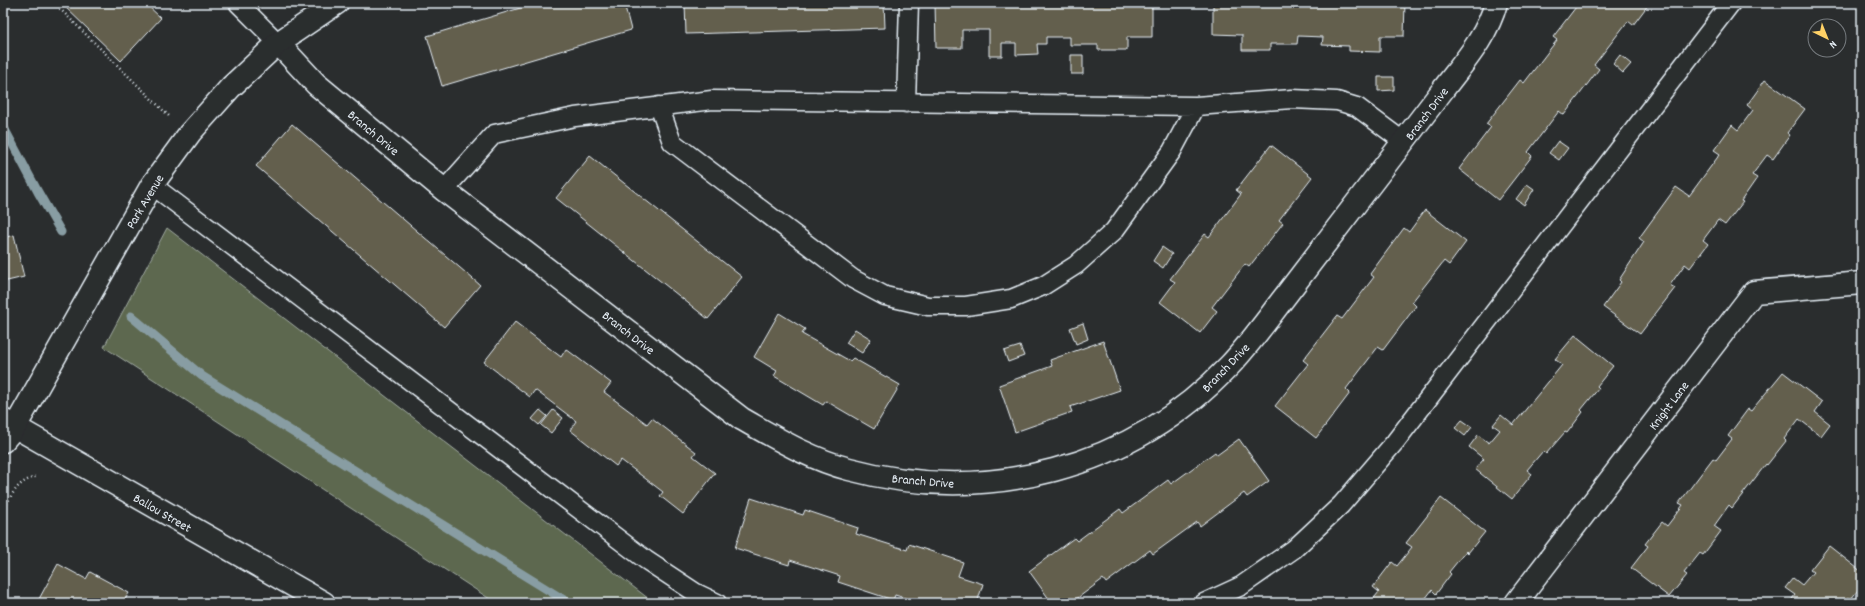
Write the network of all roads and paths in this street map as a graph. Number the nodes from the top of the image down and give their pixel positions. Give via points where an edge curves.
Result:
1 (54, 3) edge
2 (238, 3) edge
3 (337, 3) edge
4 (909, 3) edge
5 (1496, 3) edge
6 (1731, 3) edge
7 (278, 43) junction
8 (906, 103) junction
9 (659, 106) junction
10 (1196, 106) junction
11 (169, 116) dead end
12 (1404, 142) junction
13 (152, 185) junction
14 (444, 190) junction
15 (1862, 283) edge
16 (7, 429) edge
17 (38, 476) dead end
18 (3, 511) edge
19 (324, 603) edge
20 (717, 603) edge
21 (1204, 603) edge
22 (1516, 603) edge

1 - 11 path
2 - 7 lane
3 - 7 street, Park Avenue
4 - 8 lane
5 - 12 street, Branch Drive via 1491,20 1478,42
6 - 21 lane via 1395,442 1341,505 1294,549 1241,586
7 - 13 street, Park Avenue via 231,87 190,133
7 - 14 street, Branch Drive via 316,84
8 - 9 lane via 712,100
8 - 10 lane
9 - 10 lane via 672,142 853,279 886,296 928,306 966,306 1011,299 1043,286 1076,265 1114,230 1172,151
9 - 14 lane via 575,117 494,134
10 - 12 lane via 1292,99 1337,101 1357,107
12 - 14 street, Branch Drive via 1250,342 1191,402 1149,431 1100,456 1051,472 1002,481 952,484 900,480 847,469 795,449 742,419
13 - 16 street, Park Avenue
13 - 20 lane via 646,560 696,593
15 - 22 street, Knight Lane via 1754,292
16 - 19 street, Ballou Street
17 - 18 path via 22,482 13,492

